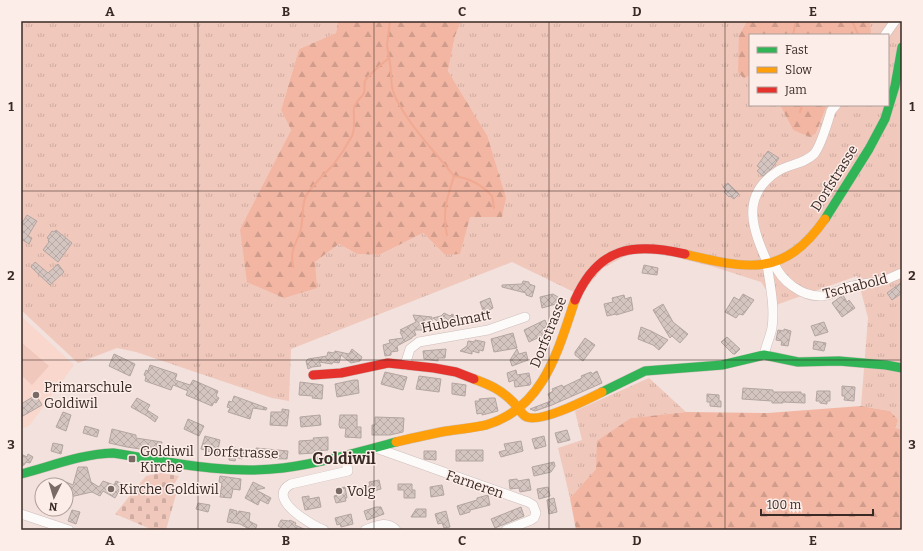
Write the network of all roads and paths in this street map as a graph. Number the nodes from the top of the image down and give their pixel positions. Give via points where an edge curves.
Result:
1 (895, 21) edge
2 (886, 34) edge
3 (902, 48) edge
4 (835, 106) edge
5 (769, 264) junction
6 (902, 273) edge
7 (525, 317) dead end
8 (764, 355) junction
9 (405, 365) junction
10 (902, 368) edge
11 (313, 375) dead end
12 (519, 408) junction
13 (376, 448) junction
14 (345, 456) junction
15 (21, 474) edge
16 (21, 514) edge
17 (69, 530) edge
18 (324, 530) edge
19 (365, 530) edge
20 (396, 530) edge
21 (506, 530) edge

1 - 2 street
3 - 5 street, Dorfstrasse via 889,110 875,139 815,233 796,251
4 - 5 street via 815,152 806,160 778,171 762,186 754,201 753,222
5 - 6 street, Tschabold via 796,288 813,296 885,280
5 - 8 street via 773,317
5 - 12 street, Dorfstrasse via 729,264 681,252 654,249 627,250 605,259 584,281 550,368
7 - 9 street, Hubelmatt via 488,330 419,342 410,349
8 - 10 street via 798,362 839,361
8 - 12 street via 722,365 645,371 584,401 538,418 526,417
9 - 11 street via 388,363 341,373
9 - 12 street via 456,372 480,380 503,392
12 - 13 street, Dorfstrasse via 493,423
13 - 14 street, Dorfstrasse
13 - 21 street, Farneren via 533,505 536,514 533,519
14 - 15 street, Dorfstrasse via 281,468 247,469 218,468 101,453
14 - 18 street via 348,471 295,483 288,486 284,492 283,498 288,506
16 - 17 street
19 - 20 street via 385,524

